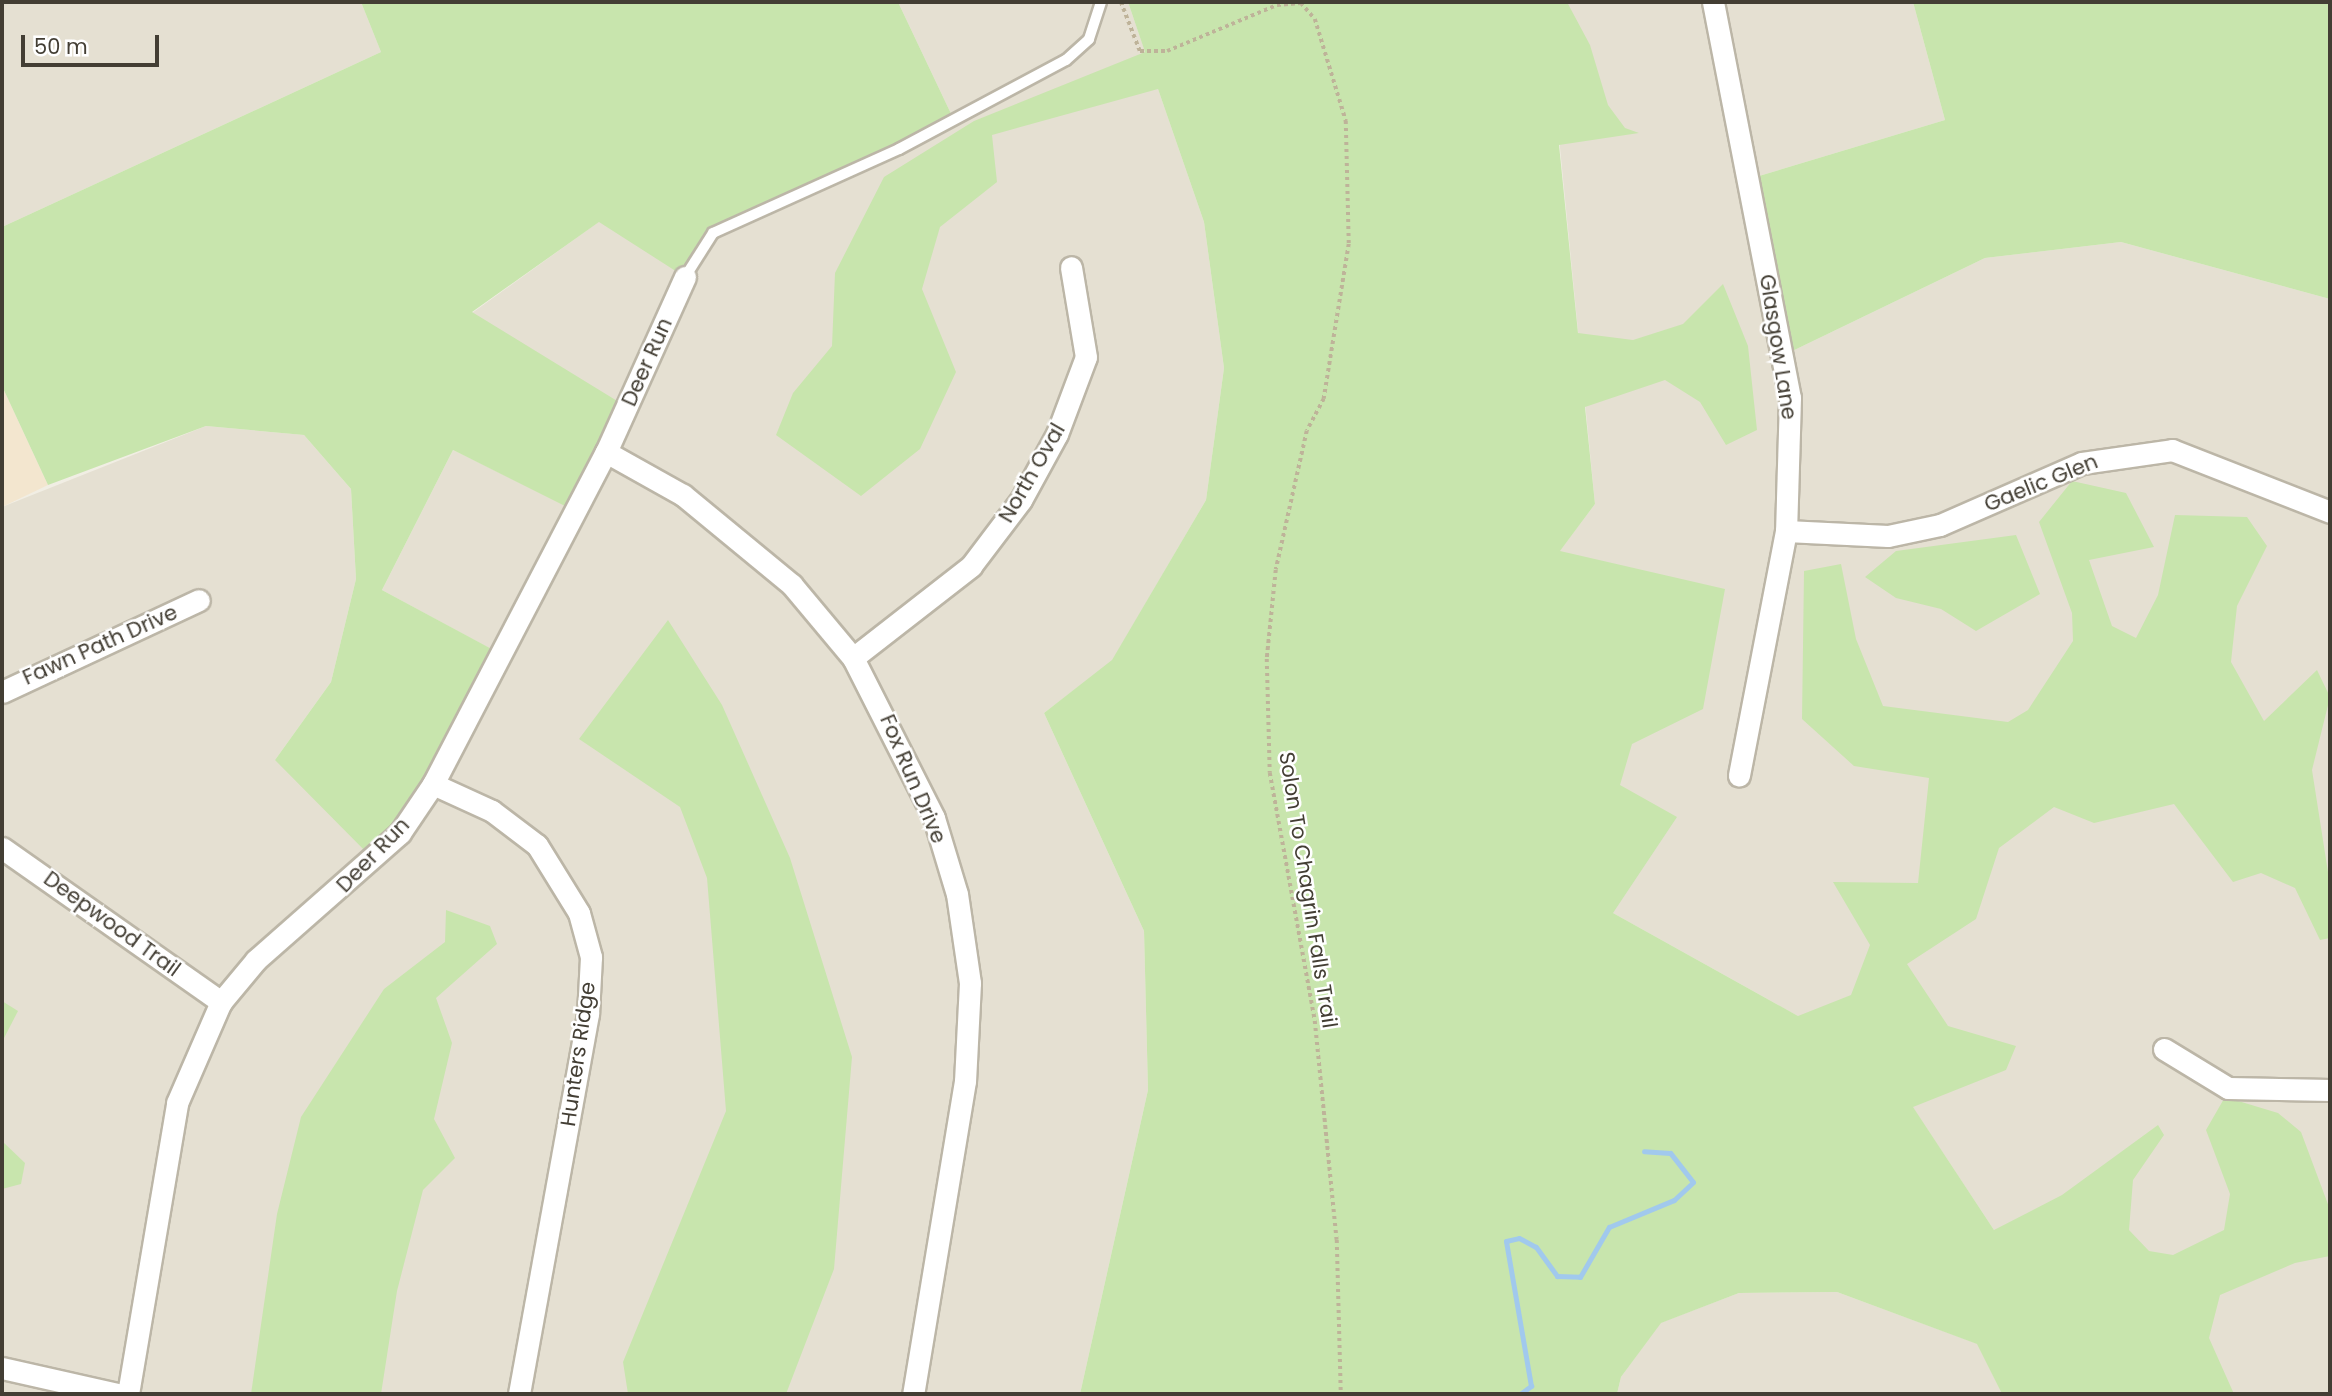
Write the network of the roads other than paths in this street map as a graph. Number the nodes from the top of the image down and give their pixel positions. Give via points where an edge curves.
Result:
1 (1101, 2) edge
2 (1713, 2) edge
3 (1071, 267) dead end
4 (685, 277) joint
5 (606, 452) junction
6 (2330, 512) edge
7 (1786, 531) junction
8 (199, 600) dead end
9 (853, 658) junction
10 (2, 692) edge
11 (1739, 776) dead end
12 (433, 783) junction
13 (2, 848) edge
14 (221, 1002) junction
15 (2164, 1049) dead end
16 (2330, 1090) edge
17 (2, 1368) edge
18 (117, 1394) edge
19 (128, 1394) edge
20 (519, 1394) edge
21 (913, 1394) edge

1 - 4 lane via 1089,39 1066,60 899,149 713,233 700,244
2 - 7 street, Glasgow Lane via 1790,398
3 - 9 street, North Oval via 1086,358 1058,434 1021,500 971,566
4 - 5 street, Deer Run
5 - 9 street, Fox Run Drive via 684,495 741,539 792,585
5 - 12 street, Deer Run
6 - 7 street, Gaelic Glen via 2172,450 2082,463 1914,531 1875,537
7 - 11 street, Glasgow Lane
8 - 10 street, Fawn Path Drive
9 - 21 street, Fox Run Drive via 934,818 957,894 970,984 965,1081
12 - 14 street, Deer Run via 400,833 357,877 283,934
12 - 20 street, Hunters Ridge via 492,811 537,845 579,913 591,957 589,1014
13 - 14 street, Deepwood Trail
14 - 19 street, Deer Run via 177,1103
15 - 16 street via 2228,1088
17 - 18 street

